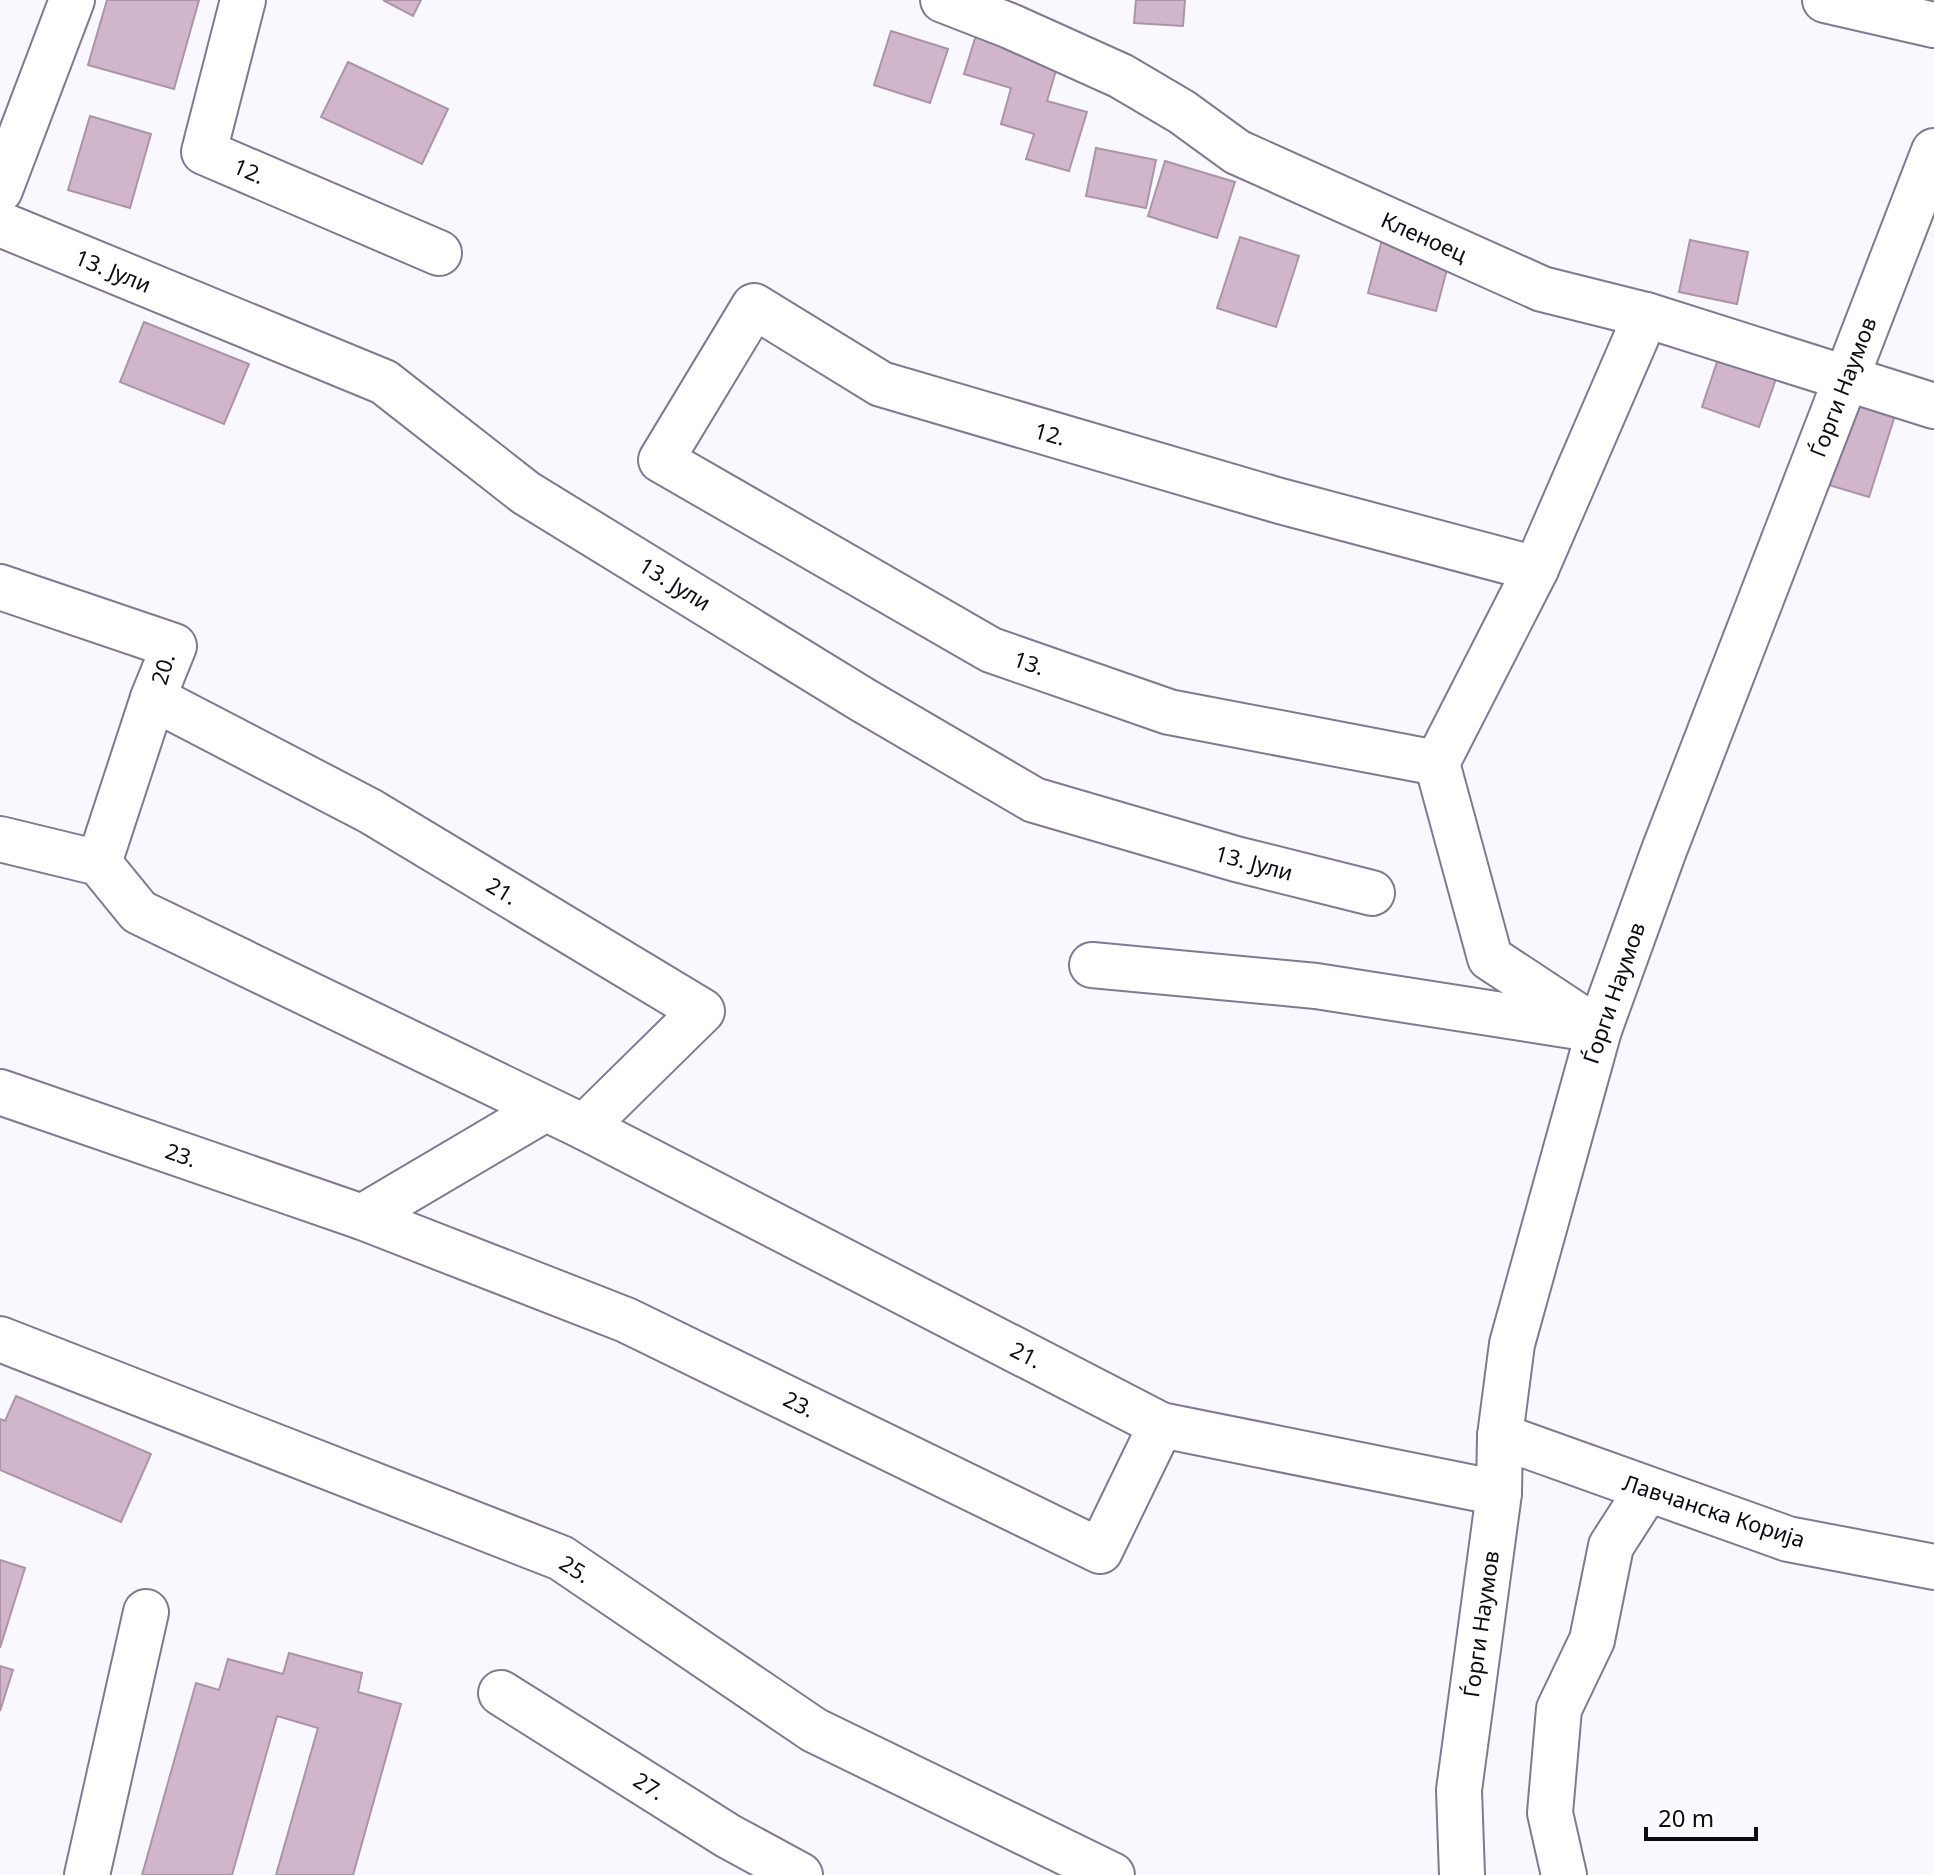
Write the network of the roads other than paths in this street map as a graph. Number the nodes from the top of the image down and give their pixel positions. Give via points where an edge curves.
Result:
1 (72, 0) edge
2 (243, 0) edge
3 (943, 0) edge
4 (1825, 0) edge
5 (1934, 25) edge
6 (1934, 151) edge
7 (0, 190) edge
8 (0, 224) edge
9 (439, 253) dead end
10 (1646, 315) junction
11 (1846, 379) junction
12 (1934, 406) edge
13 (661, 460) joint
14 (1536, 569) junction
15 (0, 587) edge
16 (153, 698) junction
17 (1437, 763) junction
18 (0, 839) edge
19 (99, 863) junction
20 (1372, 893) dead end
21 (1092, 965) dead end
22 (1599, 1030) junction
23 (0, 1092) edge
24 (545, 1109) junction
25 (584, 1127) junction
26 (362, 1217) junction
27 (0, 1339) edge
28 (1161, 1425) junction
29 (1500, 1436) junction
30 (1647, 1490) junction
31 (1499, 1493) junction
32 (1934, 1567) edge
33 (146, 1612) dead end
34 (501, 1693) dead end
35 (1066, 1866) edge
36 (87, 1875) edge
37 (800, 1875) edge
38 (1112, 1875) edge
39 (1462, 1875) edge
40 (1564, 1875) edge

1 - 7 street
2 - 9 street, 12. via 204,152
3 - 10 street, Кленоец via 1121,76 1237,152 1396,224 1542,289
4 - 5 street
6 - 11 street, Ѓорги Наумов
8 - 20 street, 13. Јули via 384,382 526,493 1034,800
10 - 11 street, Кленоец
10 - 14 street
11 - 12 street, Кленоец
11 - 22 street, Ѓорги Наумов
13 - 14 street, 12. via 754,306 881,384 1280,501
13 - 17 street, 13. via 991,650 1169,712
14 - 17 street
15 - 16 street, 20. via 174,646
16 - 19 street, 20.
16 - 25 street, 21. via 370,811 702,1011
17 - 22 street via 1490,958
18 - 19 street
19 - 24 street, 21. via 139,912
21 - 22 street via 1316,986
22 - 29 street, Ѓорги Наумов via 1512,1344
23 - 26 street, 23.
24 - 25 street, 21.
24 - 26 street
25 - 28 street, 21.
26 - 28 street, 23. via 626,1320 1100,1551
27 - 35 street, 25. via 561,1558 814,1730
28 - 31 street, 21.
29 - 30 street, Лавчанска Корија
29 - 31 street, Ѓорги Наумов
30 - 32 street, Лавчанска Корија via 1788,1539
30 - 40 street via 1611,1546 1592,1640 1559,1709 1550,1813
31 - 39 street, Ѓорги Наумов via 1459,1790
33 - 36 street
34 - 37 street, 27. via 728,1836
35 - 38 street, 25.

